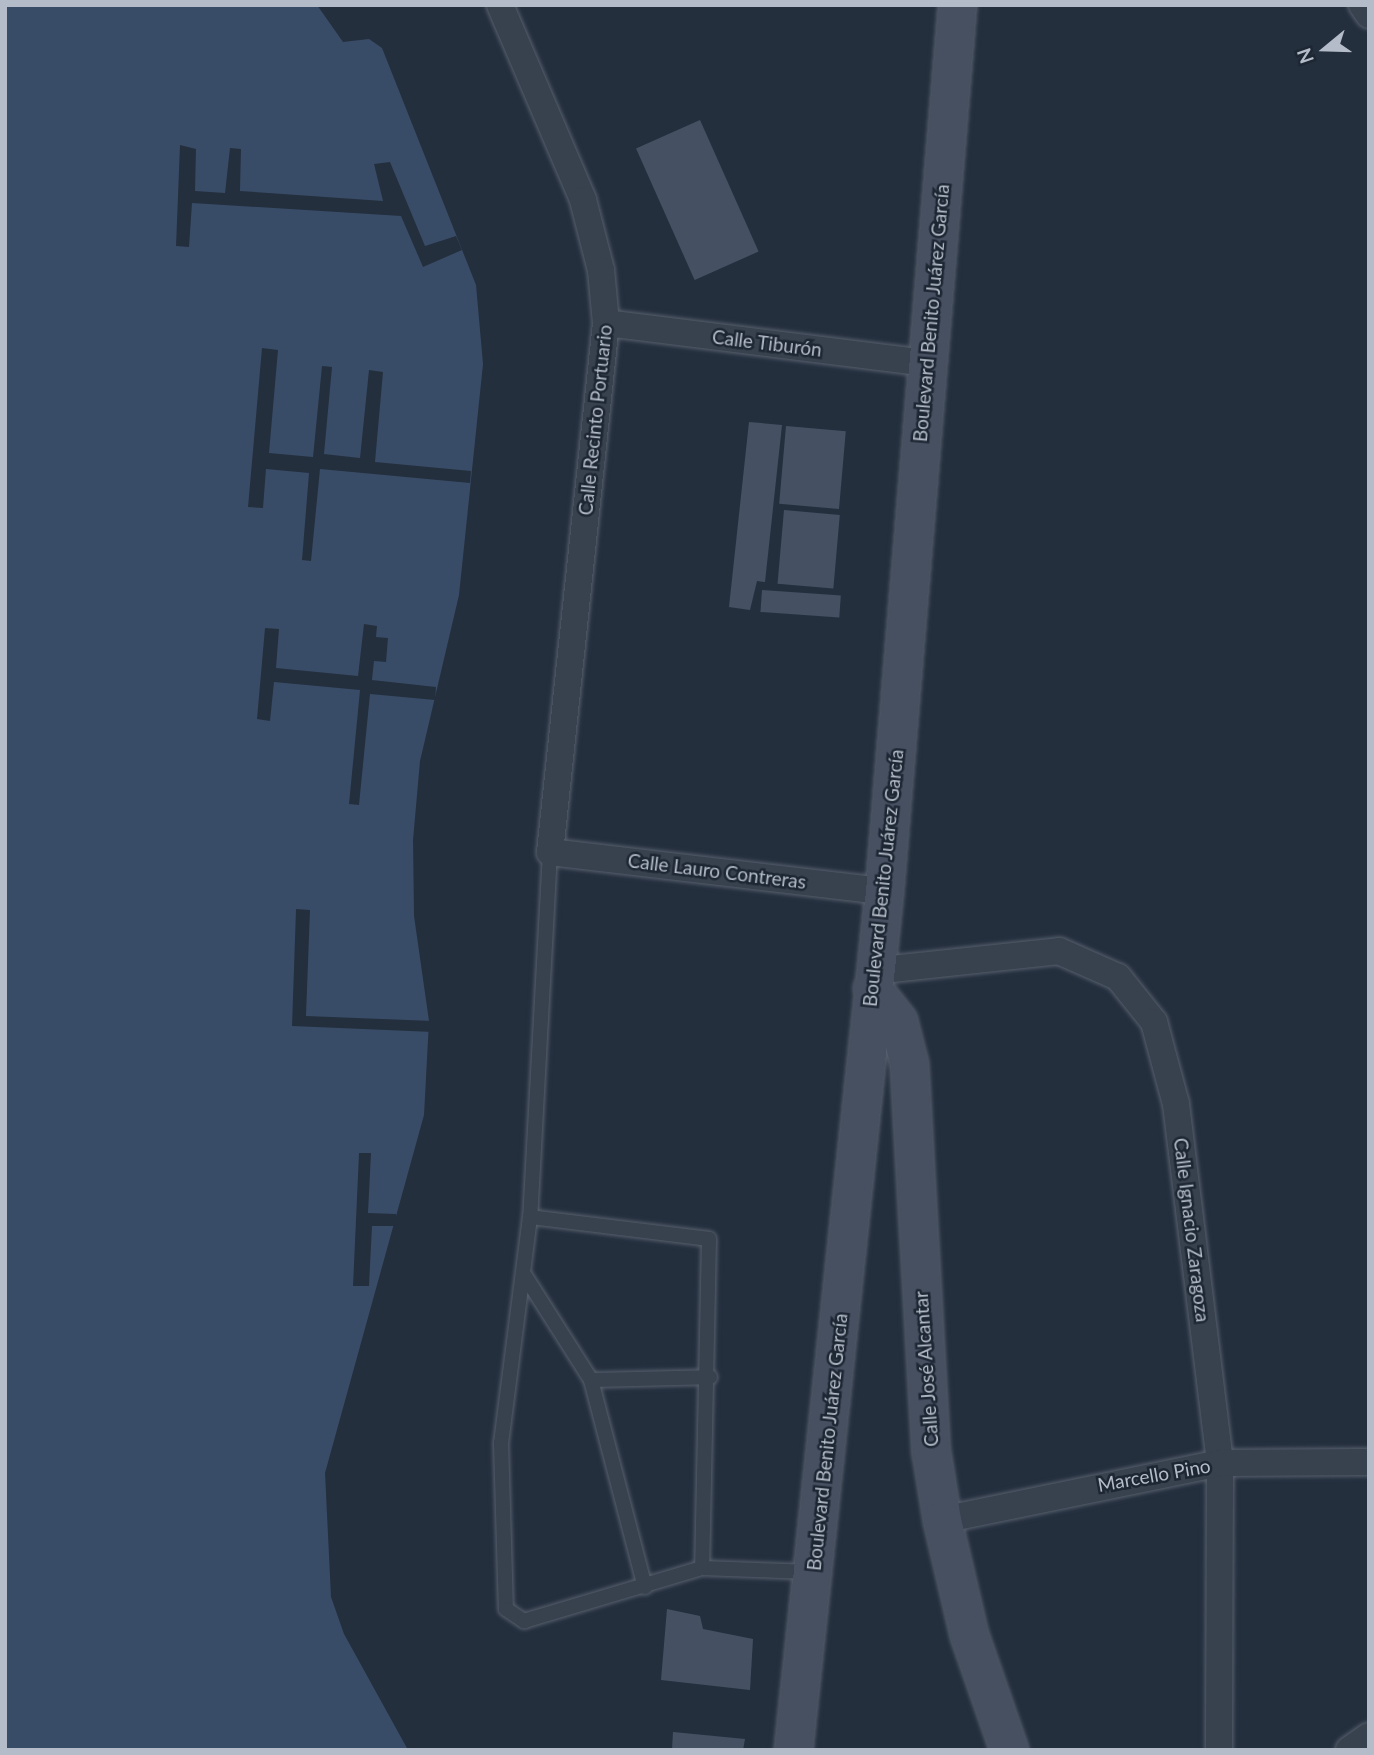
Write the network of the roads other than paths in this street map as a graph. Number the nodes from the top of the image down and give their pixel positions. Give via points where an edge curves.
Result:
1 (500, 5) edge
2 (957, 5) edge
3 (1362, 5) edge
4 (1369, 15) edge
5 (606, 323) junction
6 (927, 363) junction
7 (550, 852) junction
8 (884, 891) junction
9 (873, 979) junction
10 (530, 1217) junction
11 (525, 1276) junction
12 (710, 1377) junction
13 (591, 1380) junction
14 (1369, 1462) edge
15 (1220, 1463) junction
16 (942, 1520) junction
17 (702, 1568) junction
18 (814, 1572) junction
19 (645, 1587) junction
20 (1369, 1736) edge
21 (793, 1750) edge
22 (1009, 1750) edge
23 (1219, 1750) edge
24 (1349, 1750) edge

1 - 5 street, Calle Recinto Portuario via 583,200 601,270
2 - 6 street, Boulevard Benito Juárez García
3 - 4 street
5 - 6 street, Calle Tiburón
5 - 7 street, Calle Recinto Portuario
6 - 8 street, Boulevard Benito Juárez García
7 - 8 street, Calle Lauro Contreras
7 - 10 lane
8 - 9 street, Boulevard Benito Juárez García
9 - 15 street, Calle Ignacio Zaragoza via 1059,951 1093,961 1140,998 1154,1023 1176,1104
9 - 16 street, Calle José Alcantar via 898,1021 909,1064 930,1452
9 - 18 street, Boulevard Benito Juárez García
10 - 11 lane
10 - 12 lane via 709,1239
11 - 13 lane
11 - 19 lane via 500,1443 506,1609 524,1621
12 - 13 lane
12 - 17 lane
13 - 19 lane
14 - 15 street, Marcello Pino
15 - 16 street, Marcello Pino
15 - 23 street, Calle Ignacio Zaragoza
16 - 22 street, Calle José Alcantar via 969,1635
17 - 18 lane
17 - 19 lane
18 - 21 street, Boulevard Benito Juárez García
20 - 24 street

